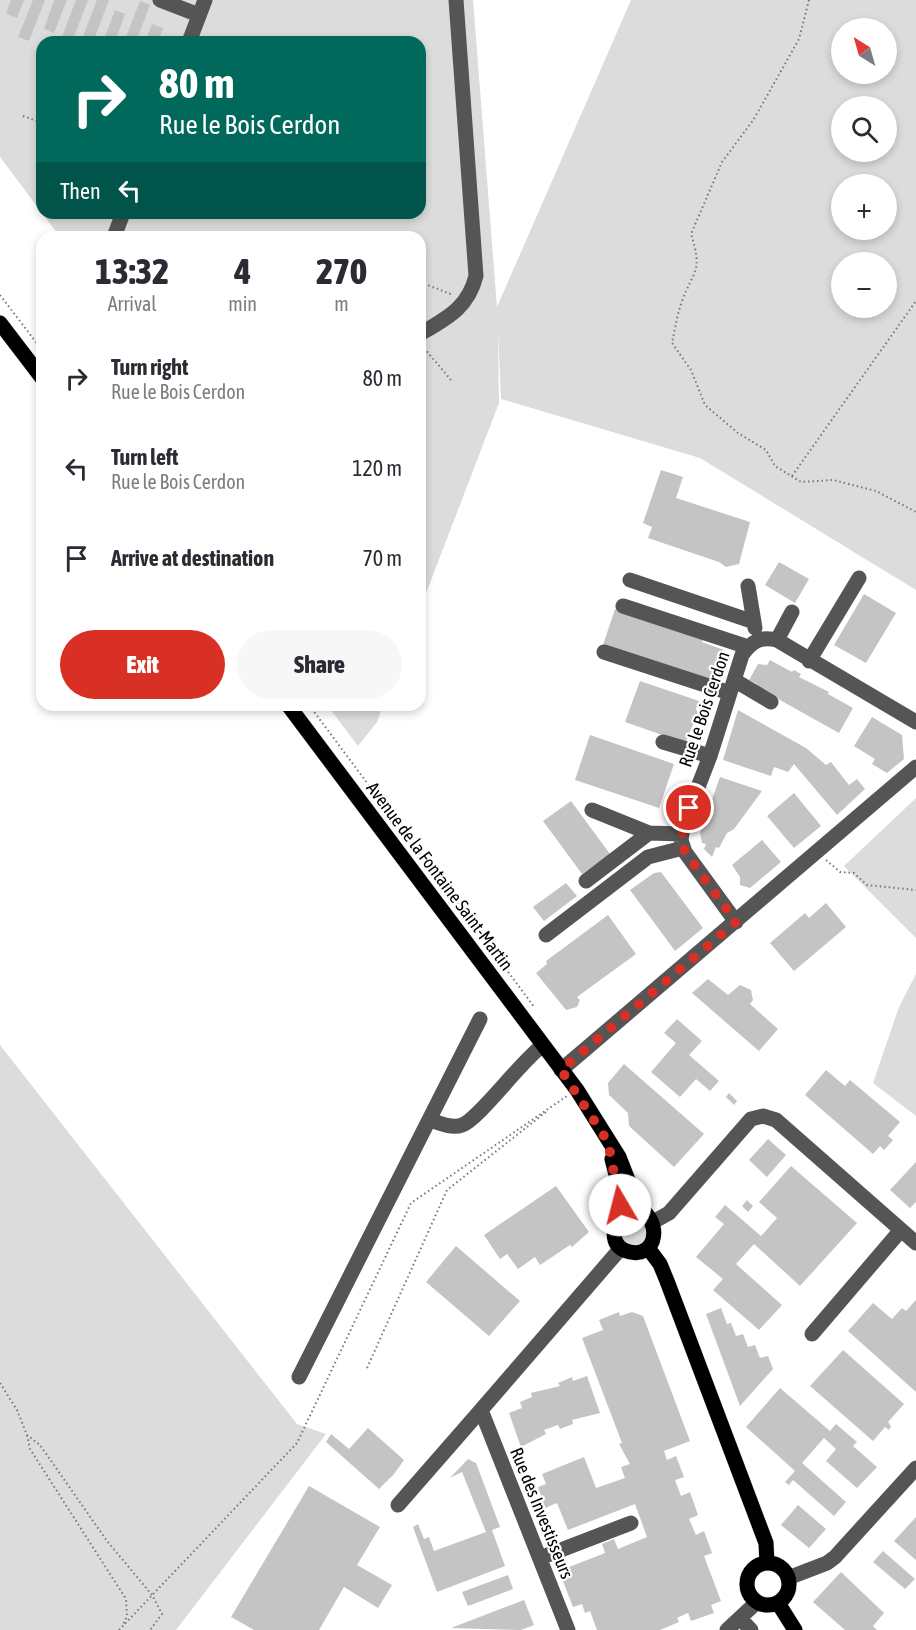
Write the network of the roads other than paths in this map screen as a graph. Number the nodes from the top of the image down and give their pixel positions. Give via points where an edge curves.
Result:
1 (160, 0) edge
2 (456, 0) edge
3 (202, 7) edge
4 (191, 36) edge
5 (0, 323) edge
6 (426, 335) edge
7 (36, 370) edge
8 (859, 578) dead end
9 (630, 580) dead end
10 (748, 586) dead end
11 (623, 606) dead end
12 (792, 612) dead end
13 (754, 622) junction
14 (777, 640) junction
15 (752, 644) junction
16 (604, 651) dead end
17 (809, 661) junction
18 (732, 687) junction
19 (771, 702) dead end
20 (292, 711) edge
21 (916, 722) edge
22 (663, 742) dead end
23 (710, 756) junction
24 (916, 768) edge
25 (592, 810) dead end
26 (649, 833) junction
27 (682, 841) junction
28 (586, 881) dead end
29 (736, 922) junction
30 (546, 935) dead end
31 (480, 1019) dead end
32 (542, 1046) junction
33 (561, 1070) junction
34 (430, 1119) junction
35 (608, 1142) junction
36 (619, 1217) junction
37 (650, 1219) junction
38 (901, 1230) junction
39 (916, 1243) edge
40 (621, 1248) junction
41 (648, 1248) junction
42 (812, 1334) dead end
43 (299, 1377) dead end
44 (481, 1410) junction
45 (916, 1468) edge
46 (398, 1505) dead end
47 (631, 1523) dead end
48 (540, 1558) junction
49 (766, 1563) junction
50 (788, 1578) junction
51 (757, 1602) junction
52 (778, 1603) junction
53 (740, 1618) junction
54 (568, 1630) edge
55 (727, 1630) edge
56 (751, 1630) edge
57 (795, 1630) edge

1 - 3 street
2 - 6 street via 476,276 465,303
3 - 4 street
5 - 7 main road
8 - 17 street
9 - 13 street
10 - 13 street
11 - 15 street
12 - 14 street
13 - 15 street
14 - 15 street via 766,638
14 - 17 street
15 - 18 street, Rue le Bois Cerdon
16 - 18 street
17 - 21 street
18 - 19 street
18 - 23 street, Rue le Bois Cerdon
20 - 32 main road, Avenue de la Fontaine Saint-Martin
22 - 23 street
23 - 27 street, Rue le Bois Cerdon
24 - 29 street
25 - 26 street
26 - 27 street
26 - 28 street
27 - 29 street
27 - 30 street via 648,857
29 - 33 street
31 - 34 street
32 - 33 main road, Avenue de la Fontaine Saint-Martin
32 - 34 street via 462,1125
33 - 35 main road, Avenue de la Fontaine Saint-Martin via 571,1094
34 - 43 street
35 - 36 main road via 620,1193
35 - 37 main road, Avenue de la Fontaine Saint-Martin via 620,1157 635,1198
36 - 37 main road via 631,1210
36 - 40 main road via 613,1229
37 - 38 street via 669,1213 751,1119 763,1116 776,1120
37 - 41 main road via 655,1236
38 - 39 street
38 - 42 street
40 - 41 main road via 634,1253
40 - 44 street
41 - 49 main road via 667,1281 766,1543
44 - 46 street
44 - 48 street, Rue des Investisseurs
45 - 50 street via 835,1557
47 - 48 street
48 - 54 street, Rue des Investisseurs
49 - 50 main road via 781,1567
49 - 51 main road via 748,1578 750,1594
50 - 52 main road via 789,1588
51 - 52 main road
51 - 53 street
52 - 57 main road
53 - 55 street
53 - 56 street

